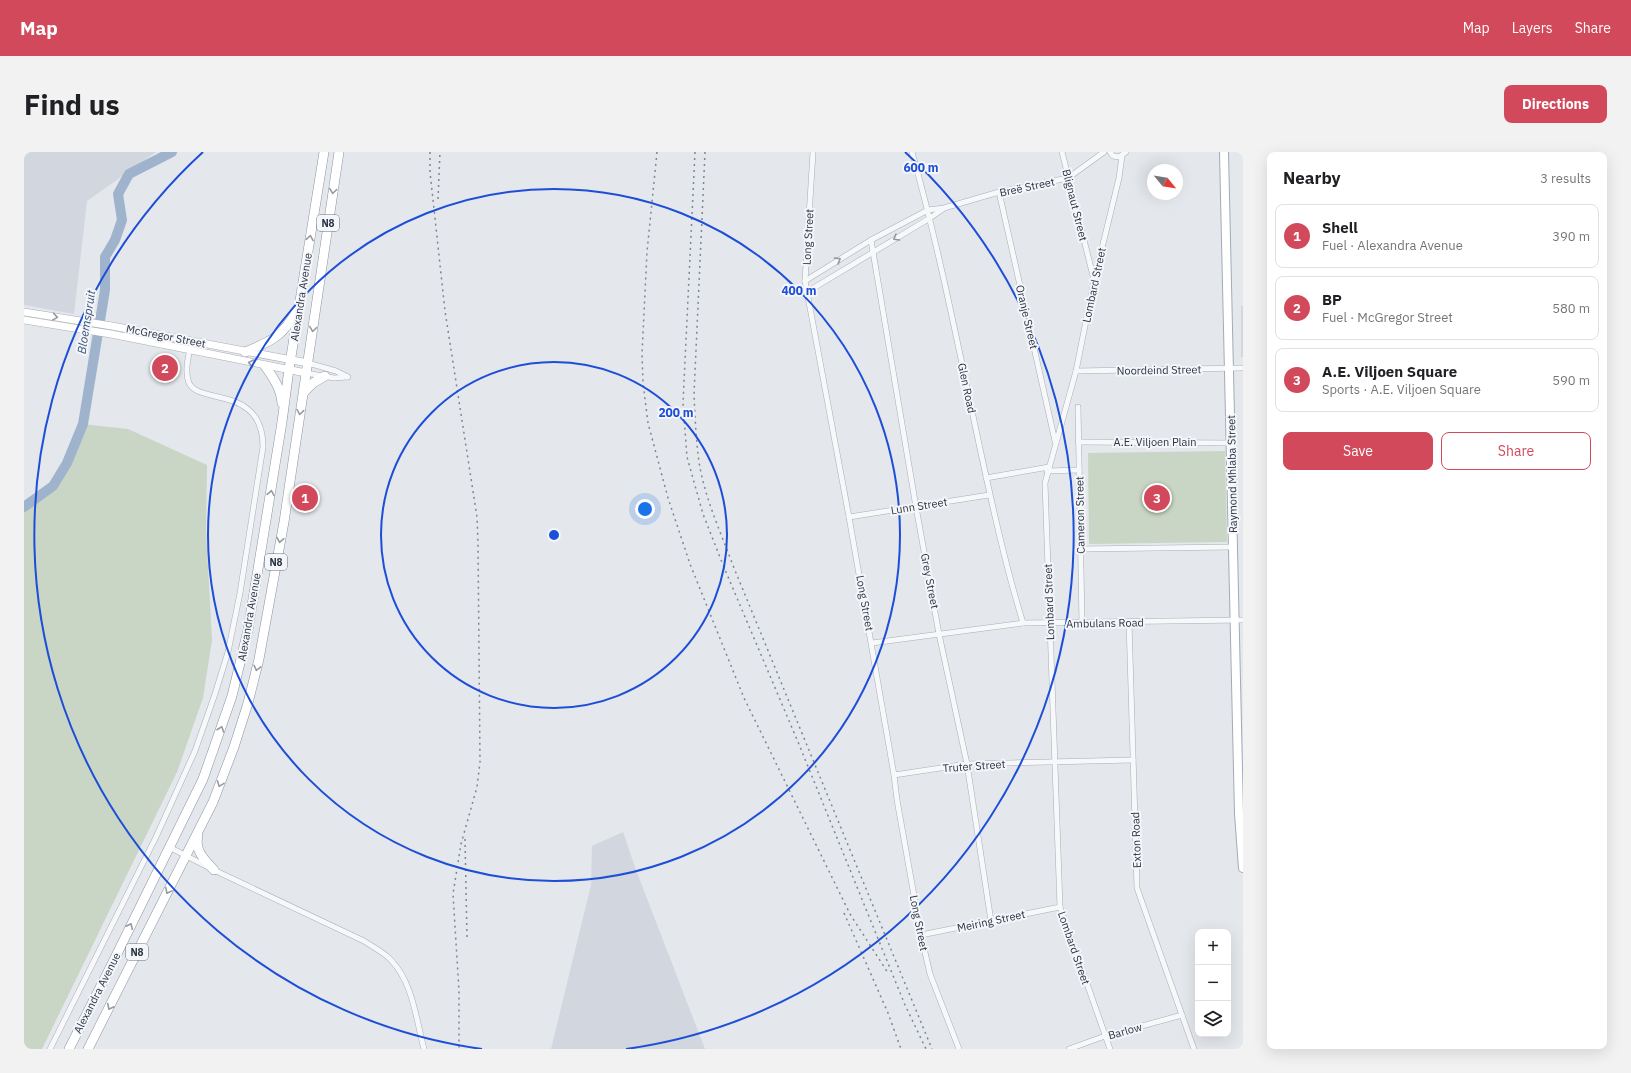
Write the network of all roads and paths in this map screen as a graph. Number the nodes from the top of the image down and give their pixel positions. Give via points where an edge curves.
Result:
1 (324, 152) edge
2 (339, 152) edge
3 (813, 152) edge
4 (912, 152) edge
5 (1062, 152) edge
6 (1104, 152) edge
7 (1110, 152) edge
8 (1224, 152) edge
9 (1124, 154) edge
10 (1068, 178) junction
11 (999, 192) junction
12 (944, 208) junction
13 (928, 210) junction
14 (930, 218) junction
15 (871, 240) junction
16 (873, 251) junction
17 (805, 280) junction
18 (1094, 281) junction
19 (807, 292) junction
20 (299, 308) junction
21 (24, 312) edge
22 (24, 320) edge
23 (192, 341) junction
24 (190, 350) junction
25 (246, 352) junction
26 (290, 360) junction
27 (308, 364) junction
28 (265, 366) junction
29 (1243, 368) edge
30 (1229, 369) junction
31 (289, 370) junction
32 (1076, 371) junction
33 (306, 373) junction
34 (325, 376) junction
35 (303, 393) junction
36 (1078, 407) dead end
37 (282, 422) junction
38 (1055, 442) junction
39 (1078, 442) junction
40 (1231, 442) junction
41 (1048, 469) junction
42 (1079, 470) junction
43 (986, 478) junction
44 (990, 495) junction
45 (916, 507) junction
46 (849, 517) junction
47 (1233, 547) junction
48 (1080, 549) junction
49 (1239, 620) edge
50 (1129, 622) junction
51 (1023, 623) junction
52 (1082, 623) junction
53 (1049, 624) junction
54 (940, 634) junction
55 (872, 643) junction
56 (216, 743) junction
57 (234, 747) junction
58 (1133, 760) junction
59 (1054, 762) junction
60 (967, 764) junction
61 (894, 775) junction
62 (200, 828) junction
63 (169, 847) junction
64 (186, 856) junction
65 (1243, 868) edge
66 (214, 870) junction
67 (1060, 907) junction
68 (991, 921) junction
69 (921, 935) junction
70 (1182, 1015) junction
71 (1106, 1036) junction
72 (50, 1049) edge
73 (69, 1049) edge
74 (88, 1049) edge
75 (424, 1049) edge
76 (959, 1049) edge
77 (1069, 1049) edge
78 (1110, 1049) edge
79 (1194, 1049) edge

20 -> 1 highway, Alexandra Avenue / N8
2 -> 27 highway, Alexandra Avenue / N8
3 - 17 street, Long Street
4 - 13 street, Glen Road
5 - 10 street, Blignaut Street
6 - 10 street, Breë Street
7 - 9 street via 1113,156
8 - 30 main road, Raymond Mhlaba Street
9 - 18 street, Lombard Street
10 - 11 street, Breë Street
10 - 18 street, Blignaut Street
11 - 12 street, Breë Street
11 - 38 street, Oranje Street
12 - 13 street, Breë Street
12 - 14 street, Breë Street
13 - 14 street, Glen Road
13 - 15 street, Breë Street
14 -> 16 street, Breë Street
14 - 43 street, Glen Road
15 - 16 street, Grey Street
17 -> 15 street, Breë Street
16 - 19 street, Breë Street
16 - 45 street, Grey Street
17 - 19 street, Long Street
18 - 32 street, Lombard Street
19 - 46 street, Long Street
20 - 25 highway via 279,336
20 - 26 highway, Alexandra Avenue / N8
21 -> 23 main road, McGregor Street
22 - 24 main road, McGregor Street
23 - 24 street
23 - 25 main road, McGregor Street
28 -> 24 main road, McGregor Street
24 - 72 street via 187,373 191,386 198,392 229,399 245,408 256,420 262,437 262,454 240,593 228,652 188,769
25 - 26 main road, McGregor Street
26 - 27 main road, McGregor Street
26 - 31 highway, Alexandra Avenue / N8
27 - 33 highway, Alexandra Avenue / N8
27 - 34 street via 336,370 348,377
28 - 31 main road, McGregor Street
28 - 37 highway via 279,391
29 - 30 street, Noordeind Street
30 - 32 street, Noordeind Street
30 - 40 main road, Raymond Mhlaba Street
31 - 33 main road, McGregor Street
31 - 37 highway, Alexandra Avenue / N8
32 - 38 street, Lombard Street
33 - 34 street
33 - 35 highway, Alexandra Avenue / N8
34 - 35 highway
35 -> 57 highway, Alexandra Avenue / N8 via 284,522 259,659
36 - 39 street, Cameron Street
56 -> 37 highway, Alexandra Avenue / N8 via 241,662
38 - 41 street, Lombard Street
39 - 40 street, A.E. Viljoen Plain
39 - 42 street, Cameron Street
40 - 47 main road, Raymond Mhlaba Street
41 - 42 street
41 - 43 street
41 - 53 street, Lombard Street via 1045,483
42 - 48 street, Cameron Street
43 - 44 street, Glen Road
44 - 45 street, Lunn Street
44 - 51 street, Glen Road via 1010,581
45 - 46 street, Lunn Street
45 - 54 street, Grey Street
46 - 55 street, Long Street
47 - 48 street
47 - 49 main road, Raymond Mhlaba Street
48 - 52 street, Cameron Street
49 - 50 street, Ambulans Road
49 - 65 main road, Raymond Mhlaba Street via 1239,814
50 - 52 street, Ambulans Road
50 - 58 street, Exton Road
51 - 53 street, Ambulans Road
51 - 54 street, Ambulans Road
52 - 53 street, Ambulans Road
53 - 59 street, Lombard Street
54 - 55 street, Ambulans Road
54 - 60 street, Grey Street
55 - 61 street, Long Street
56 - 57 highway
56 - 63 highway, Alexandra Avenue / N8 via 203,779
57 -> 62 highway, Alexandra Avenue / N8
58 - 59 street, Truter Street
58 - 70 street, Exton Road via 1137,888
59 - 60 street, Truter Street
59 - 67 street, Lombard Street
60 - 61 street, Truter Street
60 - 68 street, Grey Street
61 - 69 street, Long Street
62 - 64 highway, Alexandra Avenue / N8
62 - 66 highway via 197,841 199,851
63 - 64 street
73 -> 63 highway, Alexandra Avenue / N8
64 - 66 street
64 -> 74 highway, Alexandra Avenue / N8
66 - 75 street via 364,941 383,953 406,982
67 - 68 street, Meiring Street
67 - 71 street, Lombard Street
68 - 69 street, Meiring Street
69 - 76 street, Long Street via 932,982
70 - 71 street, Barlow
70 - 79 street, Exton Road
71 - 77 street, Barlow
71 - 78 street, Lombard Street

